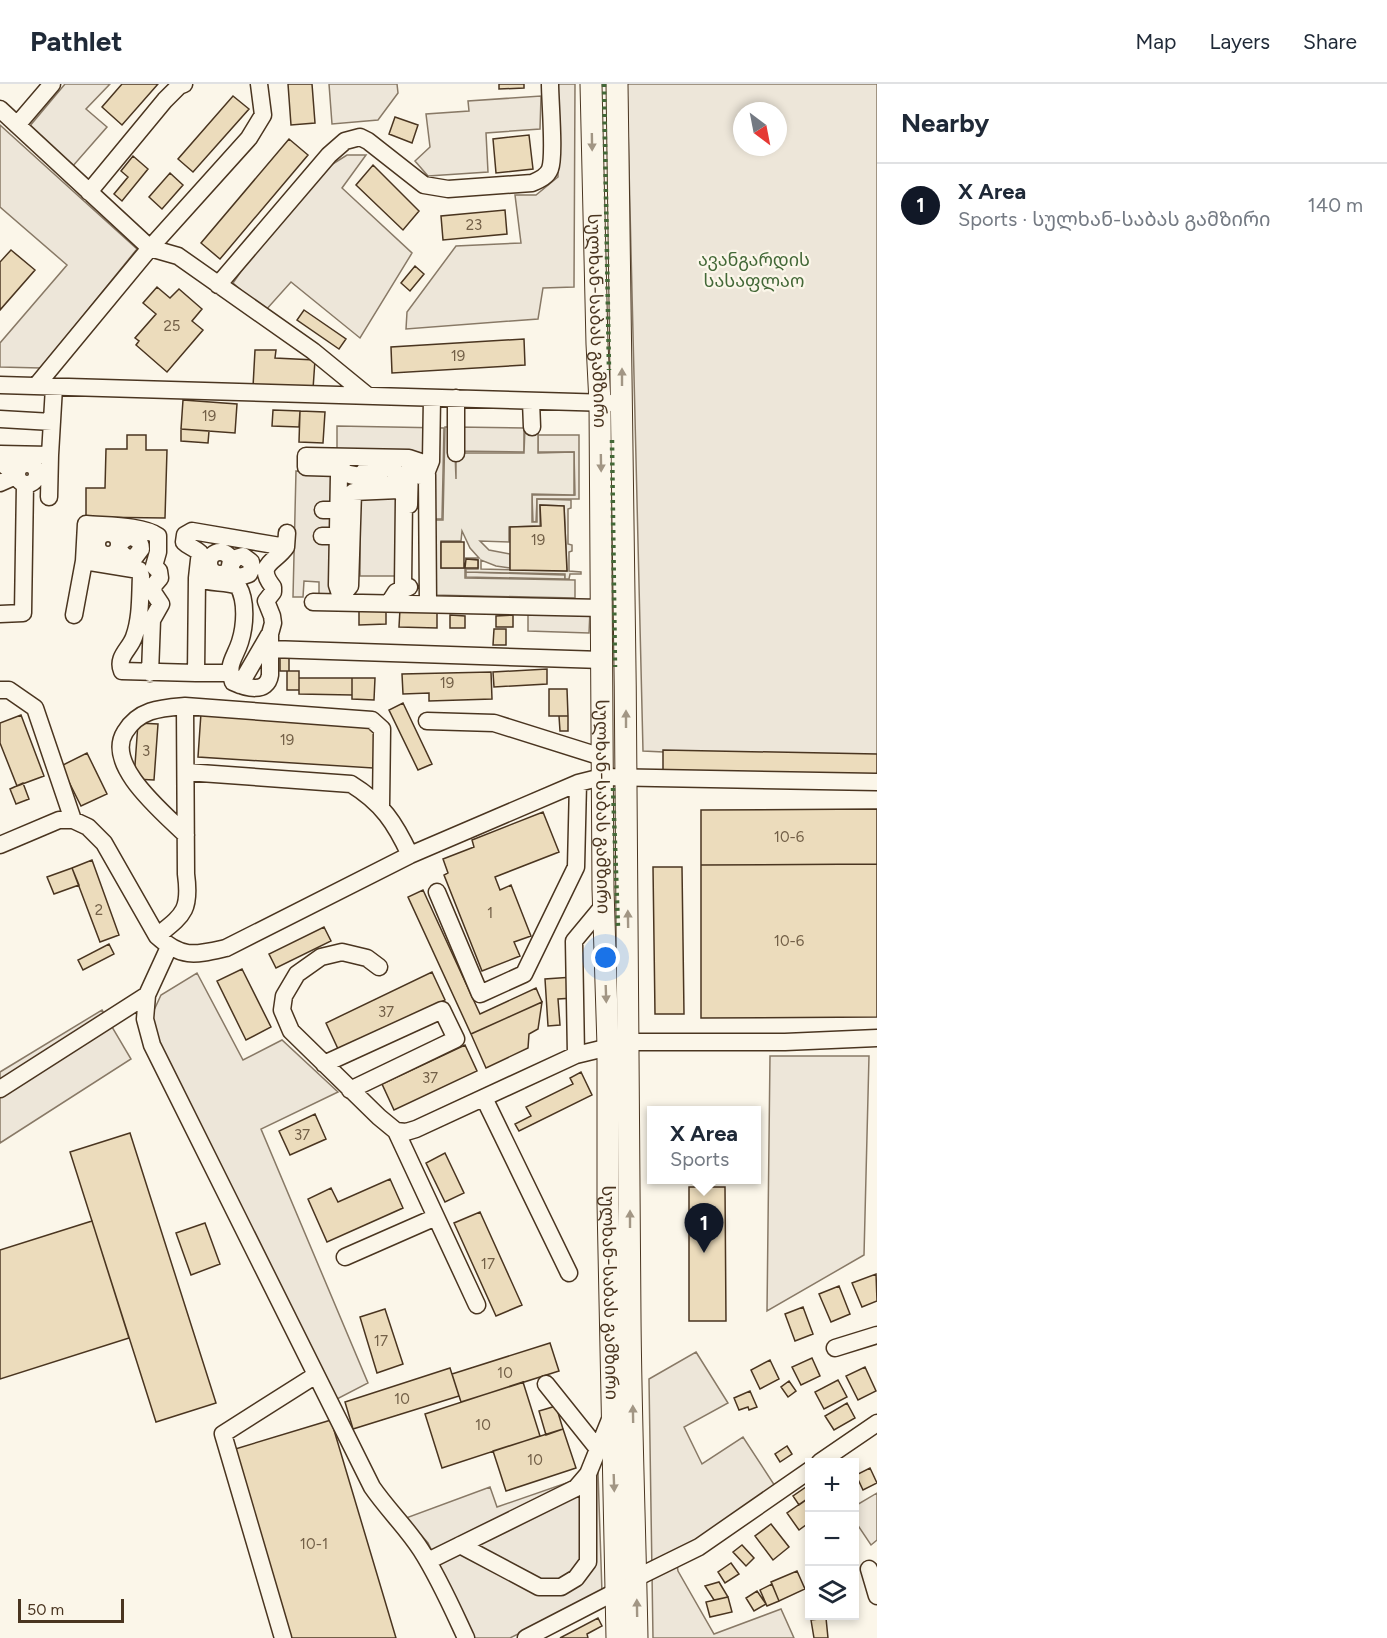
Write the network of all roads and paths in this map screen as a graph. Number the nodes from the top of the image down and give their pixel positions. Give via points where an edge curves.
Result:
1 (52, 84) edge
2 (184, 84) edge
3 (259, 84) edge
4 (550, 84) edge
5 (591, 84) edge
6 (617, 84) edge
7 (0, 109) edge
8 (17, 125) junction
9 (90, 192) junction
10 (150, 248) junction
11 (218, 285) junction
12 (0, 385) edge
13 (36, 386) junction
14 (54, 387) junction
15 (368, 396) junction
16 (432, 398) junction
17 (456, 398) junction
18 (531, 400) junction
19 (600, 403) junction
20 (622, 403) junction
21 (0, 419) edge
22 (52, 422) junction
23 (532, 427) dead end
24 (456, 453) dead end
25 (0, 454) edge
26 (50, 455) junction
27 (0, 464) edge
28 (427, 471) junction
29 (344, 473) junction
30 (378, 478) dead end
31 (0, 483) edge
32 (26, 484) dead end
33 (404, 490) junction
34 (49, 496) dead end
35 (91, 543) junction
36 (424, 544) junction
37 (119, 546) dead end
38 (205, 558) junction
39 (154, 559) junction
40 (84, 561) junction
41 (230, 566) dead end
42 (139, 570) junction
43 (197, 578) junction
44 (345, 592) junction
45 (395, 597) junction
46 (313, 602) dead end
47 (372, 602) junction
48 (424, 603) junction
49 (602, 608) junction
50 (0, 614) edge
51 (74, 615) dead end
52 (270, 641) junction
53 (602, 660) junction
54 (150, 673) junction
55 (196, 673) junction
56 (235, 679) junction
57 (0, 690) edge
58 (185, 706) junction
59 (427, 721) dead end
60 (602, 767) junction
61 (186, 772) junction
62 (627, 778) junction
63 (877, 782) edge
64 (578, 783) junction
65 (381, 806) junction
66 (73, 820) junction
67 (186, 835) junction
68 (0, 845) edge
69 (410, 855) junction
70 (437, 892) dead end
71 (603, 906) junction
72 (163, 942) junction
73 (379, 967) dead end
74 (147, 995) junction
75 (877, 1038) edge
76 (630, 1042) junction
77 (608, 1046) junction
78 (576, 1055) junction
79 (324, 1064) junction
80 (0, 1089) edge
81 (350, 1090) junction
82 (484, 1098) junction
83 (396, 1131) junction
84 (436, 1217) junction
85 (345, 1257) dead end
86 (569, 1274) dead end
87 (477, 1305) dead end
88 (877, 1335) edge
89 (835, 1348) dead end
90 (316, 1375) junction
91 (546, 1384) dead end
92 (612, 1416) junction
93 (877, 1423) edge
94 (598, 1449) junction
95 (826, 1458) edge
96 (805, 1473) edge
97 (588, 1474) junction
98 (460, 1545) junction
99 (428, 1561) junction
100 (869, 1569) dead end
101 (636, 1578) junction
102 (617, 1591) junction
103 (877, 1596) edge
104 (283, 1638) edge
105 (466, 1638) edge
106 (526, 1638) edge
107 (618, 1638) edge
108 (637, 1638) edge

1 - 8 street
2 - 9 street via 165,100
3 - 10 street via 263,115 249,138
4 - 11 street via 551,163 546,176 531,183 435,188 424,185 368,141 360,137 345,141
5 -> 19 main road, სულხან-საბას გამზირი
20 -> 6 main road, სულხან-საბას გამზირი
7 - 8 street
8 - 9 street
9 - 10 street
10 - 11 street via 178,256
10 - 13 street
11 - 15 street via 313,351
12 - 13 street
13 - 14 street
14 - 15 street
14 - 22 street
15 - 16 street
16 - 17 street
16 - 28 street via 431,461
17 - 18 street
17 - 24 street
18 - 19 street
18 - 23 street
19 - 20 street
19 -> 49 main road, სულხან-საბას გამზირი
62 -> 20 main road, სულხან-საბას გამზირი
21 - 22 street
22 - 26 street
25 - 26 street
26 - 34 street
27 - 31 street via 7,466 11,475
28 - 29 street via 423,463 409,458 306,456 306,467 338,468
28 - 36 street
29 - 30 street via 361,476 369,468 375,469
29 - 44 street via 338,478 330,510 330,536 337,585 339,591
32 - 50 street via 23,613
33 - 36 street via 410,466 417,465 421,472
33 - 44 street via 355,492 351,498 350,586
33 - 45 street via 403,586
35 - 37 street via 110,533 118,539
35 - 39 street via 86,524 152,532 158,536
35 - 40 street
36 - 48 street
38 - 41 street via 224,553
38 - 43 street
38 - 52 street via 184,542 185,535 192,531 286,540 266,571 273,587 266,601 273,616
39 - 42 street
39 - 54 street via 160,578 153,592 161,604 152,620
40 - 42 street
40 - 51 street
42 - 54 street via 137,628 120,667 122,671
43 - 55 street
43 - 56 street via 232,584 242,592 243,630 232,660
44 - 47 street via 364,592
45 - 47 street
45 - 48 street
46 - 47 street
48 - 49 street
49 - 53 main road, სულხან-საბას გამზირი
52 - 53 street
52 - 56 street
52 - 56 street via 269,681 265,686 252,689
53 - 60 main road, სულხან-საბას გამზირი
54 - 55 street
55 - 56 street
57 - 66 street via 9,690 35,708
58 - 61 street
58 - 65 street via 372,720 382,729
58 - 67 street via 157,708 132,721 120,740 123,763 133,780
59 - 60 street via 494,723
60 - 62 street
60 - 64 street
60 - 71 main road, სულხან-საბას გამზირი
61 - 65 street via 351,784
61 - 67 street
62 - 63 street
76 -> 62 main road, სულხან-საბას გამზირი
64 - 69 street
64 - 70 street via 576,867 524,974 480,994
65 - 69 street
66 - 68 street via 59,820
66 - 72 street via 88,827 104,843
67 - 72 street via 188,892 182,916
69 - 72 street via 226,948 193,955
71 -> 77 main road, სულხან-საბას გამზირი
71 - 78 street via 574,941
72 - 74 street
73 - 79 street via 368,958 342,952 321,957 297,974 284,996 282,1010 291,1031
74 - 80 street
74 - 90 street via 146,1019 152,1045
75 - 76 street
76 - 77 street
101 -> 76 main road, სულხან-საბას გამზირი via 630,1321
77 - 78 street
77 - 92 main road, სულხან-საბას გამზირი
78 - 82 street
79 - 81 street
79 - 81 street via 442,1010 456,1040
81 - 83 street
82 - 83 street via 416,1129
82 - 86 street
83 - 84 street
84 - 85 street
84 - 87 street
88 - 89 street
90 - 99 street via 372,1488
90 - 104 street via 223,1434
91 - 94 street
92 - 94 street
92 -> 102 main road, სულხან-საბას გამზირი
93 - 95 street
94 - 97 street
96 - 101 street via 699,1547
97 - 98 street via 576,1488
97 - 98 street via 588,1562 576,1578 561,1587 539,1587
98 - 99 street
99 - 105 street
100 - 103 street
101 - 102 street
108 -> 101 main road, სულხან-საბას გამზირი
102 - 106 street
102 - 107 main road, სულხან-საბას გამზირი

